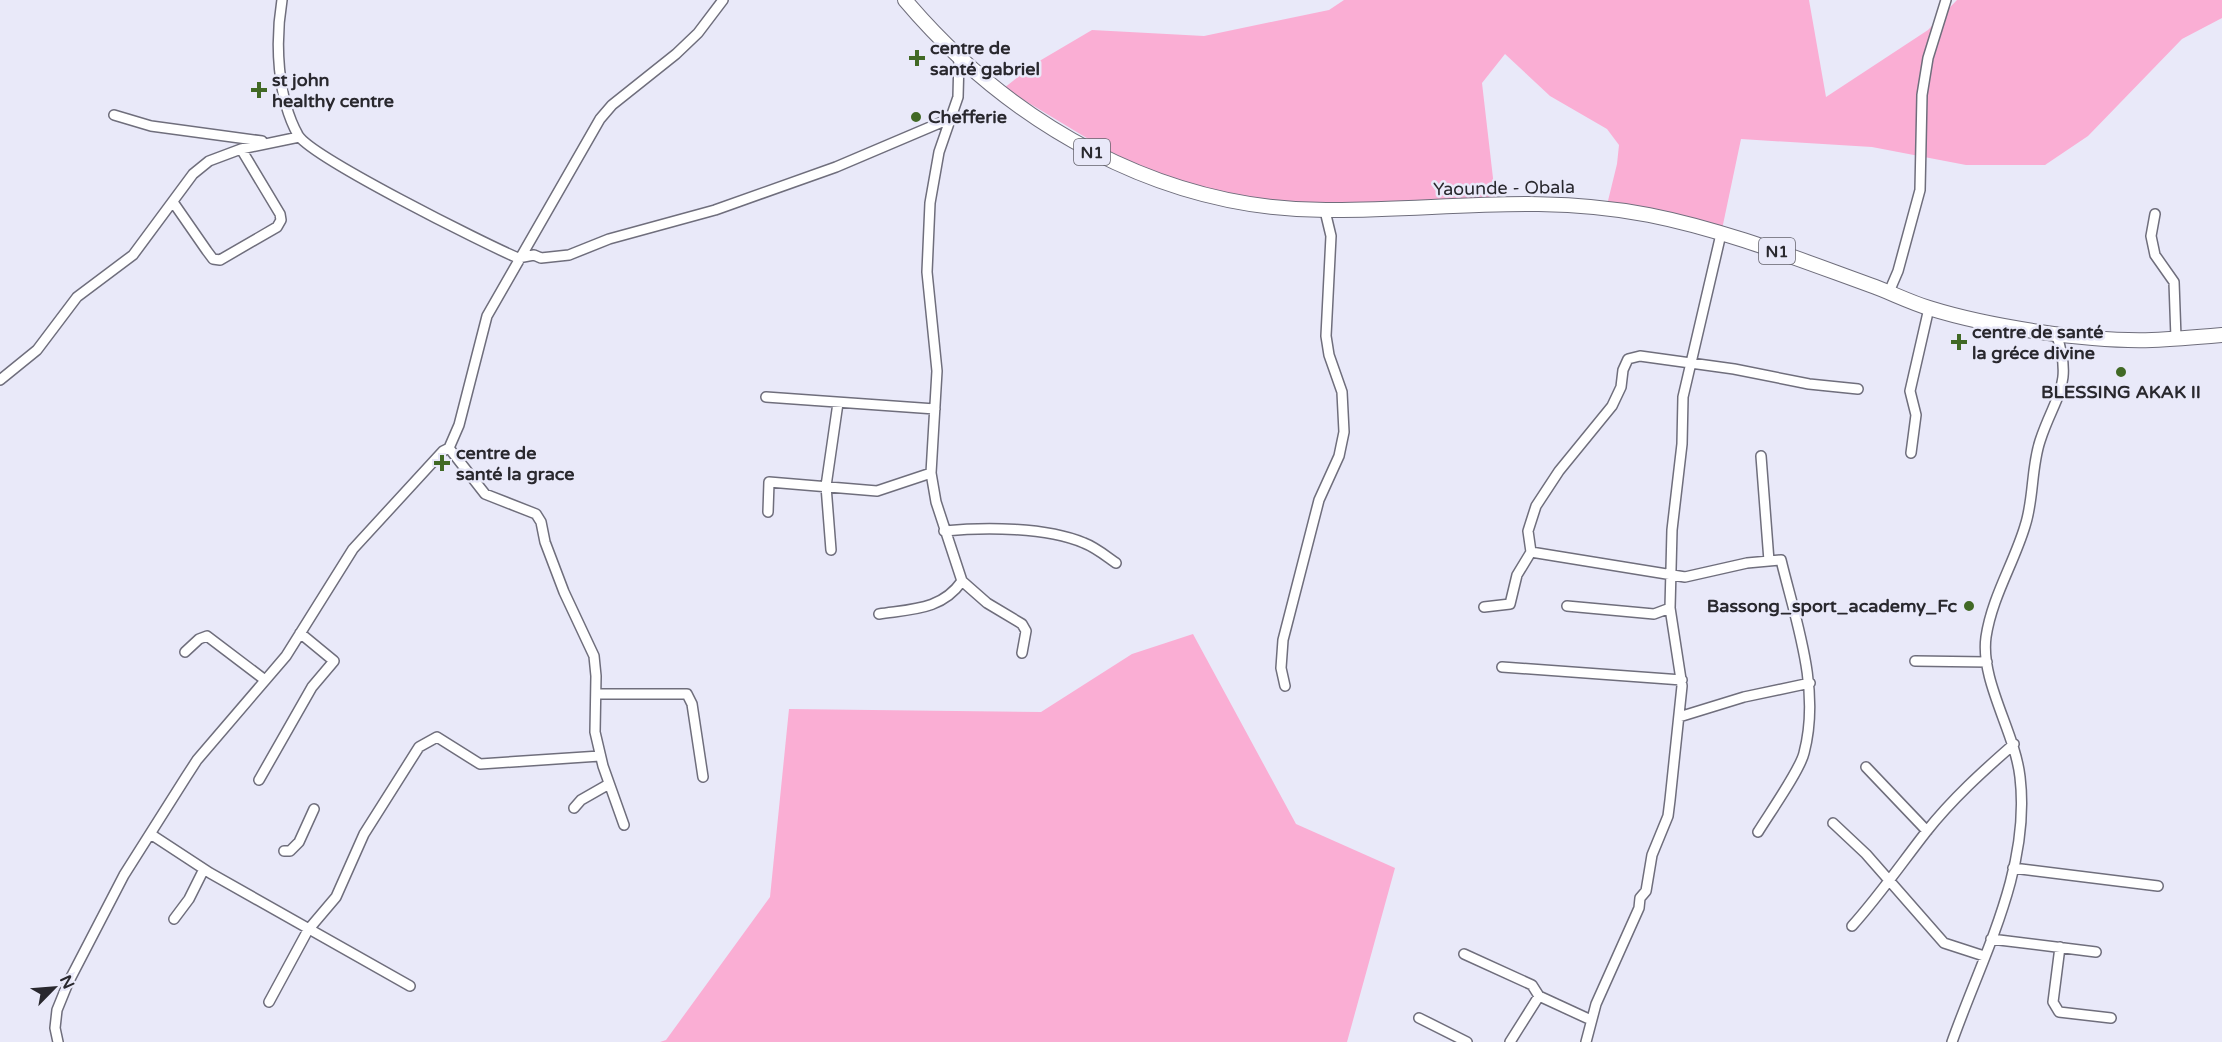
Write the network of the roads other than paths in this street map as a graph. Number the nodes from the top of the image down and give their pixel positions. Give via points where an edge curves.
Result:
1 (282, 0) edge
2 (723, 0) edge
3 (905, 0) edge
4 (1946, 0) edge
5 (959, 58) junction
6 (114, 115) dead end
7 (949, 119) junction
8 (299, 137) junction
9 (267, 142) junction
10 (241, 149) junction
11 (172, 202) junction
12 (1325, 210) junction
13 (2155, 214) dead end
14 (1721, 234) junction
15 (518, 258) junction
16 (1889, 292) junction
17 (1929, 308) junction
18 (2056, 333) junction
19 (2222, 335) edge
20 (2176, 338) junction
21 (1691, 364) junction
22 (0, 380) edge
23 (1858, 389) dead end
24 (766, 397) dead end
25 (838, 403) junction
26 (935, 410) junction
27 (449, 448) junction
28 (1911, 453) dead end
29 (1761, 456) dead end
30 (931, 473) junction
31 (826, 486) junction
32 (768, 512) dead end
33 (944, 531) junction
34 (831, 550) dead end
35 (1531, 552) junction
36 (1770, 561) junction
37 (1116, 563) dead end
38 (1672, 573) junction
39 (962, 581) junction
40 (1567, 606) dead end
41 (1484, 607) dead end
42 (1670, 608) junction
43 (879, 614) dead end
44 (300, 633) junction
45 (185, 652) dead end
46 (1022, 653) dead end
47 (1915, 661) dead end
48 (1987, 662) junction
49 (1502, 667) dead end
50 (265, 680) junction
51 (1682, 680) junction
52 (1810, 683) junction
53 (1285, 686) dead end
54 (596, 694) junction
55 (1679, 717) junction
56 (2014, 744) junction
57 (600, 756) junction
58 (1866, 767) dead end
59 (703, 777) dead end
60 (259, 780) dead end
61 (609, 784) junction
62 (574, 808) dead end
63 (314, 809) dead end
64 (1833, 823) dead end
65 (624, 825) dead end
66 (1927, 831) junction
67 (1758, 832) dead end
68 (152, 835) junction
69 (284, 851) dead end
70 (2013, 868) junction
71 (204, 869) junction
72 (1889, 883) junction
73 (2158, 886) dead end
74 (174, 919) dead end
75 (1852, 926) dead end
76 (308, 930) junction
77 (1991, 939) junction
78 (2060, 948) junction
79 (2096, 952) dead end
80 (1464, 954) dead end
81 (1984, 956) junction
82 (410, 986) dead end
83 (1539, 996) junction
84 (269, 1002) dead end
85 (1419, 1018) dead end
86 (2110, 1018) dead end
87 (1592, 1020) junction
88 (58, 1042) edge
89 (1467, 1042) edge
90 (1510, 1042) edge
91 (1586, 1042) edge
92 (1952, 1042) edge

1 - 8 street via 280,40 285,105
2 - 15 street via 698,33 600,119
3 - 5 highway, Yaounde - Obala / N1
4 - 16 street via 1928,58 1922,95 1920,190
5 - 7 street via 958,97
5 - 12 highway, Yaounde - Obala / N1 via 993,88 1054,131 1123,168 1212,196 1270,207
6 - 9 street via 160,127
7 - 15 street via 715,210 627,233 569,255
7 - 26 street via 933,177 928,239 929,298 937,370
8 - 9 street
8 - 15 street via 367,180
9 - 10 street
10 - 11 street via 208,161
10 - 11 street via 280,214 282,220 277,227 220,260 207,251
11 - 22 street via 133,255 77,297 37,350
12 - 14 highway, Yaounde - Obala / N1 via 1527,202 1572,204 1653,216
12 - 53 street via 1330,236 1326,336 1342,392 1344,432 1339,456 1319,500 1285,629 1281,656
13 - 20 street via 2151,236 2156,255 2174,282
14 - 16 highway, Yaounde - Obala / N1
14 - 21 street
15 - 27 street via 487,316
16 - 17 highway, Yaounde - Obala / N1
17 - 18 highway, Yaounde - Obala / N1
17 - 28 street via 1910,391 1916,415
18 - 20 highway, Yaounde - Obala / N1 via 2149,340
18 - 48 street via 2064,384 2040,441 2026,524 1994,605 1986,638
19 - 20 highway, Yaounde - Obala / N1
21 - 23 street
21 - 35 street via 1640,356 1628,359 1612,406 1558,471 1536,506 1528,531
21 - 38 street via 1683,397
24 - 25 street
25 - 26 street
25 - 31 street
26 - 30 street
27 - 44 street via 401,494 353,549
27 - 54 street via 485,494 536,514 541,522 564,592 594,656
29 - 36 street
30 - 31 street via 877,491
30 - 33 street
31 - 32 street via 769,482
31 - 34 street
33 - 37 street via 1028,531 1079,541
33 - 39 street
35 - 38 street
35 - 41 street via 1516,575 1510,604
36 - 38 street via 1685,577
36 - 52 street via 1781,560
38 - 42 street
39 - 43 street via 942,601
39 - 46 street via 987,603 1022,624 1026,631
40 - 42 street via 1654,614
42 - 51 street
44 - 50 street
44 - 60 street via 334,661 312,687
45 - 50 street via 207,636
47 - 48 street
48 - 56 street
49 - 51 street
50 - 68 street via 197,760
51 - 55 street
52 - 55 street via 1744,697
52 - 67 street via 1812,705 1804,755
54 - 57 street via 594,721
54 - 59 street via 687,694 692,704
55 - 87 street via 1668,816 1652,855 1646,891
56 - 66 street via 1971,782
56 - 70 street via 2022,808
57 - 61 street
57 - 76 street via 480,764 437,737 419,747 364,834 336,897
58 - 66 street
61 - 62 street
61 - 65 street
63 - 69 street via 299,842 290,851
64 - 72 street
66 - 72 street
68 - 71 street
68 - 88 street via 124,875 68,983 57,1010
70 - 73 street
70 - 77 street
71 - 74 street
71 - 76 street
72 - 75 street
72 - 81 street via 1944,944
76 - 82 street
76 - 84 street
77 - 78 street
77 - 81 street
78 - 79 street
78 - 86 street via 2053,1002 2059,1012
80 - 83 street via 1532,986
81 - 92 street
83 - 87 street
83 - 90 street
85 - 89 street
87 - 91 street

